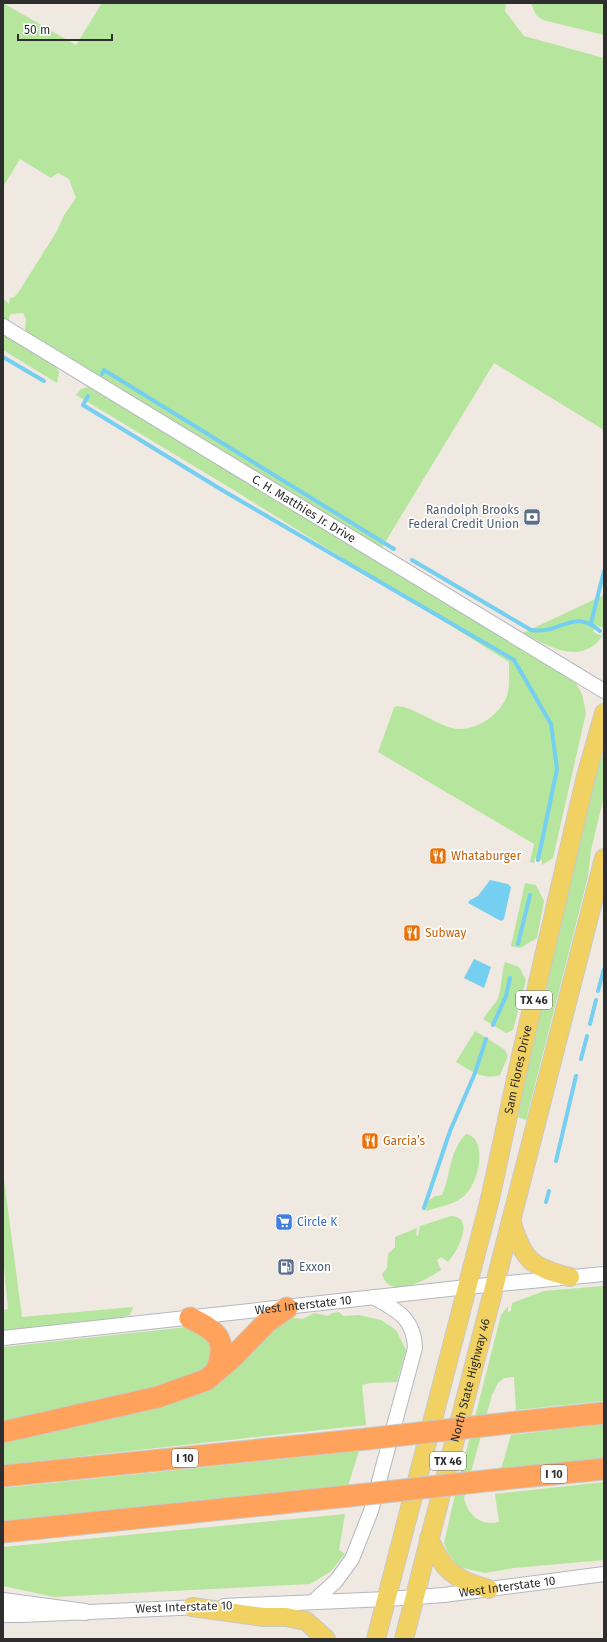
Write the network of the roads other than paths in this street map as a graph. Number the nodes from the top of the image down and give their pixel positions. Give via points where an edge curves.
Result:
1 (3, 326) edge
2 (604, 691) edge
3 (604, 713) edge
4 (604, 858) edge
5 (511, 1221) junction
6 (604, 1274) edge
7 (570, 1277) junction
8 (494, 1284) junction
9 (467, 1287) junction
10 (373, 1297) junction
11 (287, 1308) junction
12 (190, 1318) junction
13 (3, 1338) edge
14 (216, 1372) junction
15 (604, 1413) edge
16 (3, 1432) edge
17 (604, 1469) edge
18 (3, 1476) edge
19 (3, 1532) edge
20 (429, 1538) junction
21 (604, 1574) edge
22 (489, 1589) junction
23 (414, 1597) junction
24 (387, 1599) junction
25 (3, 1602) edge
26 (312, 1602) junction
27 (192, 1607) junction
28 (84, 1612) junction
29 (3, 1615) edge
30 (326, 1639) edge
31 (376, 1639) edge
32 (404, 1639) edge

1 - 2 street, C. H. Matthies Jr. Drive
3 - 9 main road, Sam Flores Drive / TX 46 via 586,776 490,1199
4 - 5 main road, TX 46
5 - 7 main road via 528,1260 550,1272
5 - 8 main road, TX 46
6 - 7 street, West Interstate 10
7 - 8 street, West Interstate 10
8 - 9 street, West Interstate 10
8 - 20 main road, North State Highway 46 / TX 46
9 - 10 street, West Interstate 10
9 - 24 main road, North State Highway 46 / TX 46
10 - 11 street, West Interstate 10
10 - 26 street via 399,1311 414,1334 415,1348 371,1510 352,1559 336,1581
11 - 12 street, West Interstate 10
11 - 14 highway via 267,1322
12 - 13 street, West Interstate 10
12 - 14 highway via 203,1324 219,1338 222,1357
14 - 16 highway via 195,1385 158,1397
15 - 18 highway, I 10, bridge
17 - 19 highway, I 10, bridge
20 - 22 main road via 441,1563 457,1578
20 - 23 main road, North State Highway 46 / TX 46
21 - 22 street, West Interstate 10
22 - 23 street, West Interstate 10
23 - 24 street, West Interstate 10
23 - 32 main road, North State Highway 46 / TX 46
24 - 26 street, West Interstate 10
24 - 31 main road, North State Highway 46 / TX 46
25 - 28 main road
26 - 27 street, West Interstate 10
27 - 28 street, West Interstate 10
27 - 30 main road via 306,1621
28 - 29 street, West Interstate 10

